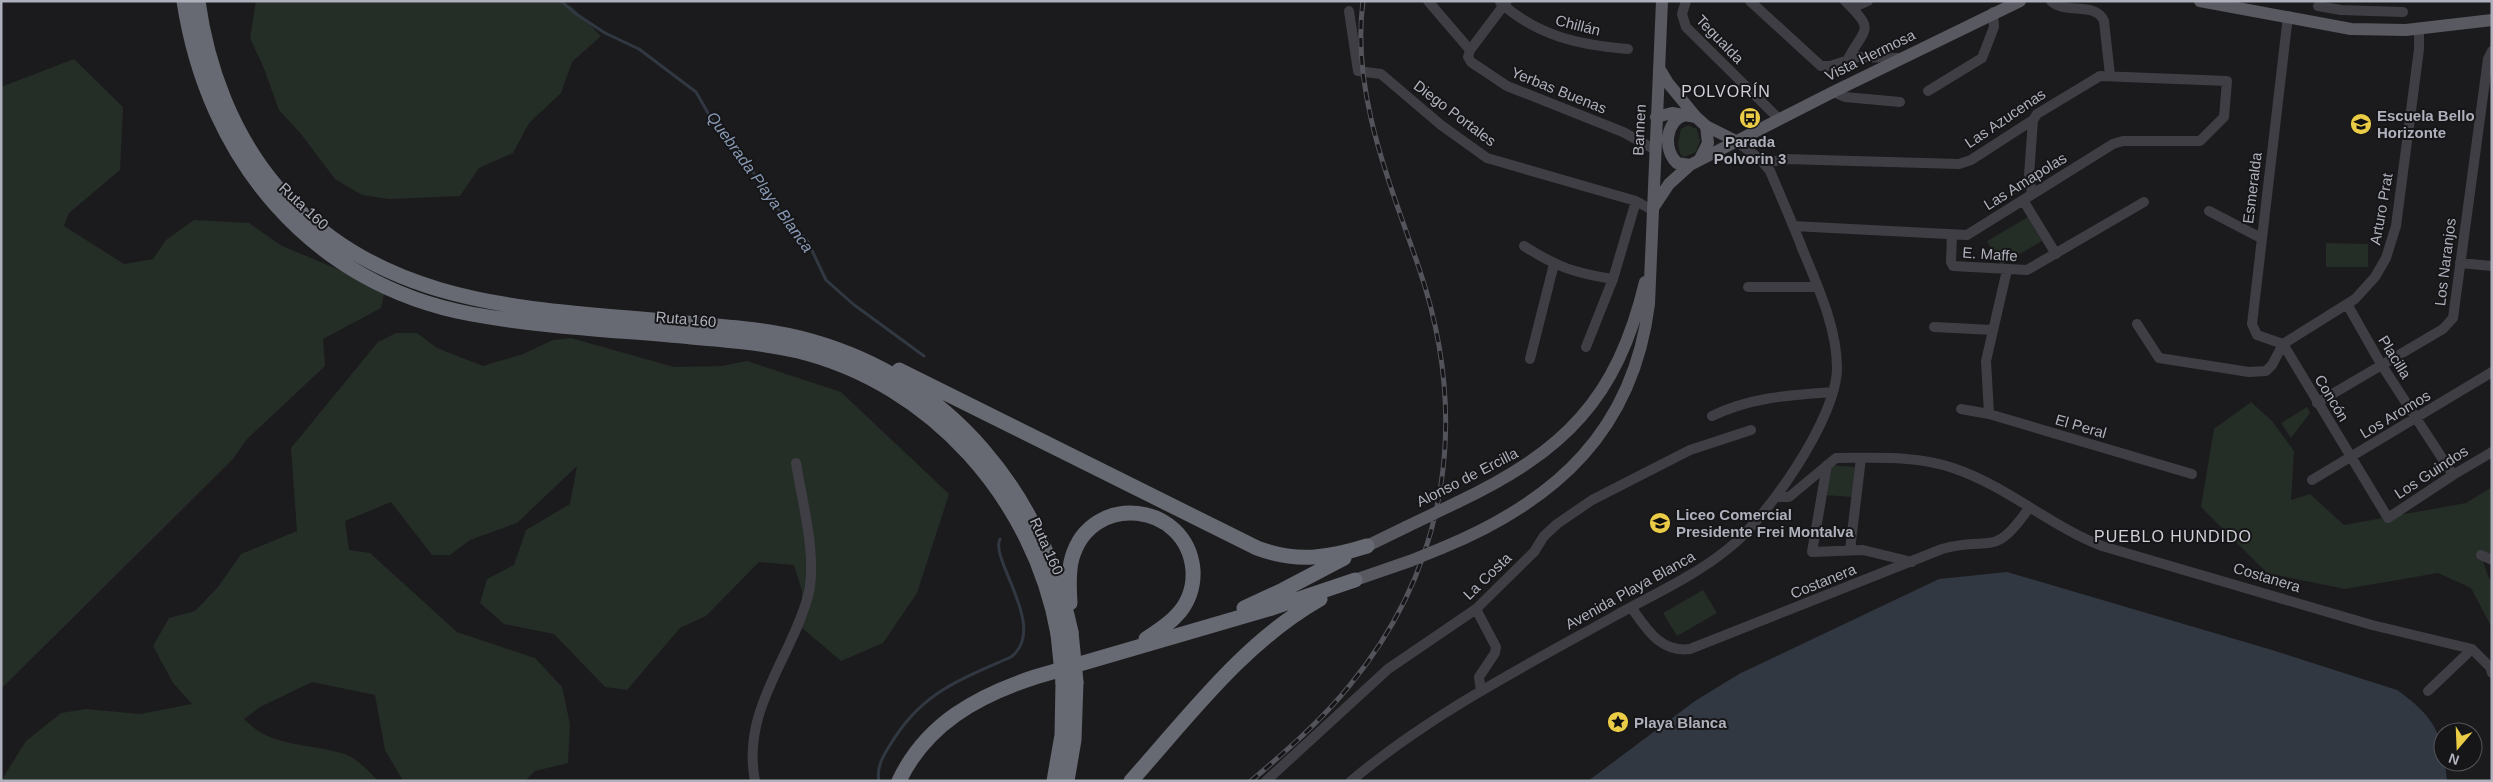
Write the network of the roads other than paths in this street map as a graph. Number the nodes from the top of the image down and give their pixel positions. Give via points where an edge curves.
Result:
1 (184, 1) edge
2 (198, 1) edge
3 (1428, 1) edge
4 (1662, 1) edge
5 (1686, 1) edge
6 (1750, 1) edge
7 (1868, 1) edge
8 (2020, 1) edge
9 (2051, 1) edge
10 (2200, 1) edge
11 (1504, 3) edge
12 (2318, 4) edge
13 (1849, 5) edge
14 (1349, 12) dead end
15 (1993, 12) junction
16 (2403, 12) dead end
17 (2288, 16) junction
18 (2492, 20) edge
19 (2314, 22) junction
20 (2419, 29) junction
21 (1628, 49) dead end
22 (1470, 50) junction
23 (2492, 51) edge
24 (1900, 58) junction
25 (1848, 60) junction
26 (1658, 68) junction
27 (2110, 75) junction
28 (2227, 81) joint
29 (1928, 91) dead end
30 (1833, 92) junction
31 (1900, 102) dead end
32 (1656, 116) junction
33 (1691, 116) junction
34 (1779, 119) junction
35 (2032, 120) junction
36 (1706, 126) junction
37 (1736, 141) junction
38 (1654, 149) junction
39 (1675, 161) junction
40 (1695, 162) junction
41 (1764, 163) junction
42 (2027, 197) junction
43 (1636, 201) junction
44 (2144, 202) dead end
45 (1652, 210) junction
46 (2208, 211) dead end
47 (1793, 226) junction
48 (1952, 235) junction
49 (2261, 238) junction
50 (1524, 246) dead end
51 (2056, 254) junction
52 (1649, 260) junction
53 (2460, 262) junction
54 (1554, 264) junction
55 (2492, 266) edge
56 (2007, 270) junction
57 (1613, 279) junction
58 (1748, 287) dead end
59 (1818, 287) junction
60 (2347, 304) junction
61 (2137, 324) dead end
62 (1934, 327) dead end
63 (1993, 330) junction
64 (2283, 344) junction
65 (1586, 347) dead end
66 (844, 352) junction
67 (1530, 359) dead end
68 (2381, 364) junction
69 (2492, 372) edge
70 (1834, 392) junction
71 (2318, 402) junction
72 (1961, 409) dead end
73 (1989, 414) junction
74 (1712, 416) dead end
75 (2417, 419) junction
76 (1750, 430) dead end
77 (2492, 452) edge
78 (1861, 458) junction
79 (2350, 458) junction
80 (796, 463) dead end
81 (1827, 464) junction
82 (2192, 474) dead end
83 (2453, 475) junction
84 (2312, 480) dead end
85 (1776, 497) junction
86 (2029, 508) junction
87 (2388, 518) joint
88 (1367, 546) junction
89 (1850, 550) junction
90 (2481, 556) dead end
91 (2492, 560) edge
92 (1912, 562) junction
93 (1355, 580) junction
94 (1631, 607) junction
95 (1476, 609) junction
96 (1206, 626) junction
97 (1064, 633) junction
98 (2472, 649) junction
99 (1128, 650) junction
100 (2492, 672) edge
101 (1070, 683) junction
102 (1481, 690) junction
103 (2428, 691) dead end
104 (755, 781) edge
105 (899, 781) edge
106 (1054, 781) edge
107 (1067, 781) edge
108 (1131, 781) edge
109 (1266, 781) edge
110 (1351, 781) edge

1 - 97 highway, Ruta 160 via 204,85 237,154 271,200 334,256 401,292 462,312 775,347 835,362 874,379 916,405 945,429 996,486 1035,556
2 - 66 highway, Ruta 160 via 219,85 234,122 258,163 306,217 369,261 416,283 470,299 762,331 804,339
3 - 22 street, Yerbas Buenas
4 - 26 main road, Bannen
5 - 34 street, Tegualda via 1682,22
6 - 25 street via 1818,65 1827,67
7 - 13 street
8 - 15 main road, Vista Hermosa
9 - 27 street via 2058,6 2101,15
10 - 17 main road
11 - 21 street, Chillán via 1528,24 1554,36 1589,46
11 - 22 street
12 - 16 street via 2342,10
12 - 19 street
13 - 25 street via 1861,16 1865,29
14 - 43 street, Diego Portales via 1358,71 1381,74 1470,147 1487,158
15 - 24 main road, Vista Hermosa
15 - 29 street via 1994,27 1982,58
17 - 19 main road
17 - 49 street, Esmeralda
18 - 20 main road
19 - 20 main road via 2351,29
20 - 60 street, Arturo Prat via 2394,237 2376,277
22 - 38 street, Yerbas Buenas via 1468,57 1471,62 1507,86 1623,132
23 - 53 street, Los Naranjos via 2488,59
24 - 25 street via 1868,56
24 - 30 main road, Vista Hermosa
26 - 32 main road, Bannen
26 - 33 main road
27 - 28 street, Las Azucenas
27 - 35 street, Las Azucenas via 2094,78
28 - 42 street, Las Amapolas via 2224,117 2200,141 2117,142
30 - 31 street via 1845,97
30 - 34 main road, Vista Hermosa
32 - 33 main road via 1672,113
32 - 38 main road, Bannen
33 - 36 main road
33 - 39 main road via 1675,120 1670,129 1669,150
34 - 37 main road, Vista Hermosa
35 - 41 street, Las Azucenas via 1971,160 1959,164 1785,159
35 - 42 street
36 - 37 main road
36 - 40 main road via 1708,143
37 - 40 main road, Vista Hermosa
37 - 41 street, Avenida Playa Blanca
38 - 39 main road
38 - 45 main road, Bannen
39 - 40 main road
40 - 45 main road, Vista Hermosa via 1669,184
41 - 47 street, Avenida Playa Blanca
42 - 48 street, Las Amapolas via 1970,233
42 - 51 street
43 - 45 street, Diego Portales
43 - 57 street
44 - 51 street
45 - 52 main road, Bannen
46 - 49 street
47 - 48 street, Las Amapolas
47 - 59 street, Avenida Playa Blanca
48 - 56 street, E. Maffe via 1953,266
49 - 64 street, Esmeralda via 2252,324 2257,335
50 - 54 street
51 - 56 street, E. Maffe via 2027,270
52 - 88 main road, Alonso de Ercilla, bridge via 1623,352 1607,382 1566,434 1509,476
52 - 93 main road, bridge via 1649,304 1640,350 1623,396 1596,439 1559,480 1503,520 1410,561
53 - 55 street
53 - 68 street, Los Naranjos via 2451,322
54 - 57 street via 1578,273
54 - 67 street
56 - 63 street
57 - 65 street
58 - 59 street
59 - 70 street, Avenida Playa Blanca via 1836,355
60 - 64 street, Arturo Prat
60 - 68 street, Placilla
61 - 64 street via 2159,358 2249,372 2266,371
62 - 63 street
63 - 73 street via 1985,370
64 - 71 street, Concón
66 - 88 highway via 876,360 904,372 1268,552 1289,558 1311,558
66 - 97 highway, Ruta 160 via 890,374 922,395 959,425 996,464 1037,530 1061,590
68 - 71 street, Los Naranjos
68 - 75 street, Placilla
69 - 75 street, Los Aromos
70 - 74 street via 1769,398 1740,404
70 - 85 street, Avenida Playa Blanca via 1801,458
71 - 79 street, Concón
72 - 73 street, El Peral
73 - 82 street, El Peral
75 - 79 street, Los Aromos
75 - 83 street, Placilla
76 - 95 street, La Costa via 1690,450 1592,500 1549,530 1534,552
77 - 83 street, Los Guindos
78 - 81 street, Costanera via 1836,458
78 - 86 street, Costanera via 1908,459 1954,468 1982,480
78 - 89 street
79 - 84 street, Los Aromos
79 - 87 street, Concón
80 - 104 street via 809,544 811,579 808,597 766,691 752,749
81 - 85 street, Costanera via 1789,497
81 - 89 street via 1812,552
83 - 87 street, Los Guindos
85 - 94 street, Avenida Playa Blanca via 1753,526 1728,549 1704,567
86 - 92 street, Costanera via 2013,530 1999,541 1951,547
86 - 98 street, Costanera via 2102,546 2372,625
88 - 96 highway
89 - 92 street
90 - 91 street
92 - 94 street, Costanera via 1690,649 1678,650 1662,644
93 - 96 highway
93 - 108 highway via 1298,613 1257,643
94 - 102 street, Avenida Playa Blanca
95 - 102 street via 1496,647 1479,677
95 - 109 street, La Costa via 1382,673
96 - 99 highway
97 - 99 highway via 1072,557 1079,541 1095,524 1108,517 1126,513 1149,515 1170,526 1182,539 1190,555 1192,582 1188,600 1178,615
97 - 101 highway, Ruta 160, bridge
98 - 100 street
98 - 103 street
99 - 105 highway via 1016,683 965,707 927,738
101 - 106 highway, Ruta 160
101 - 107 highway, Ruta 160 via 1074,740
102 - 110 street, Avenida Playa Blanca via 1412,733

